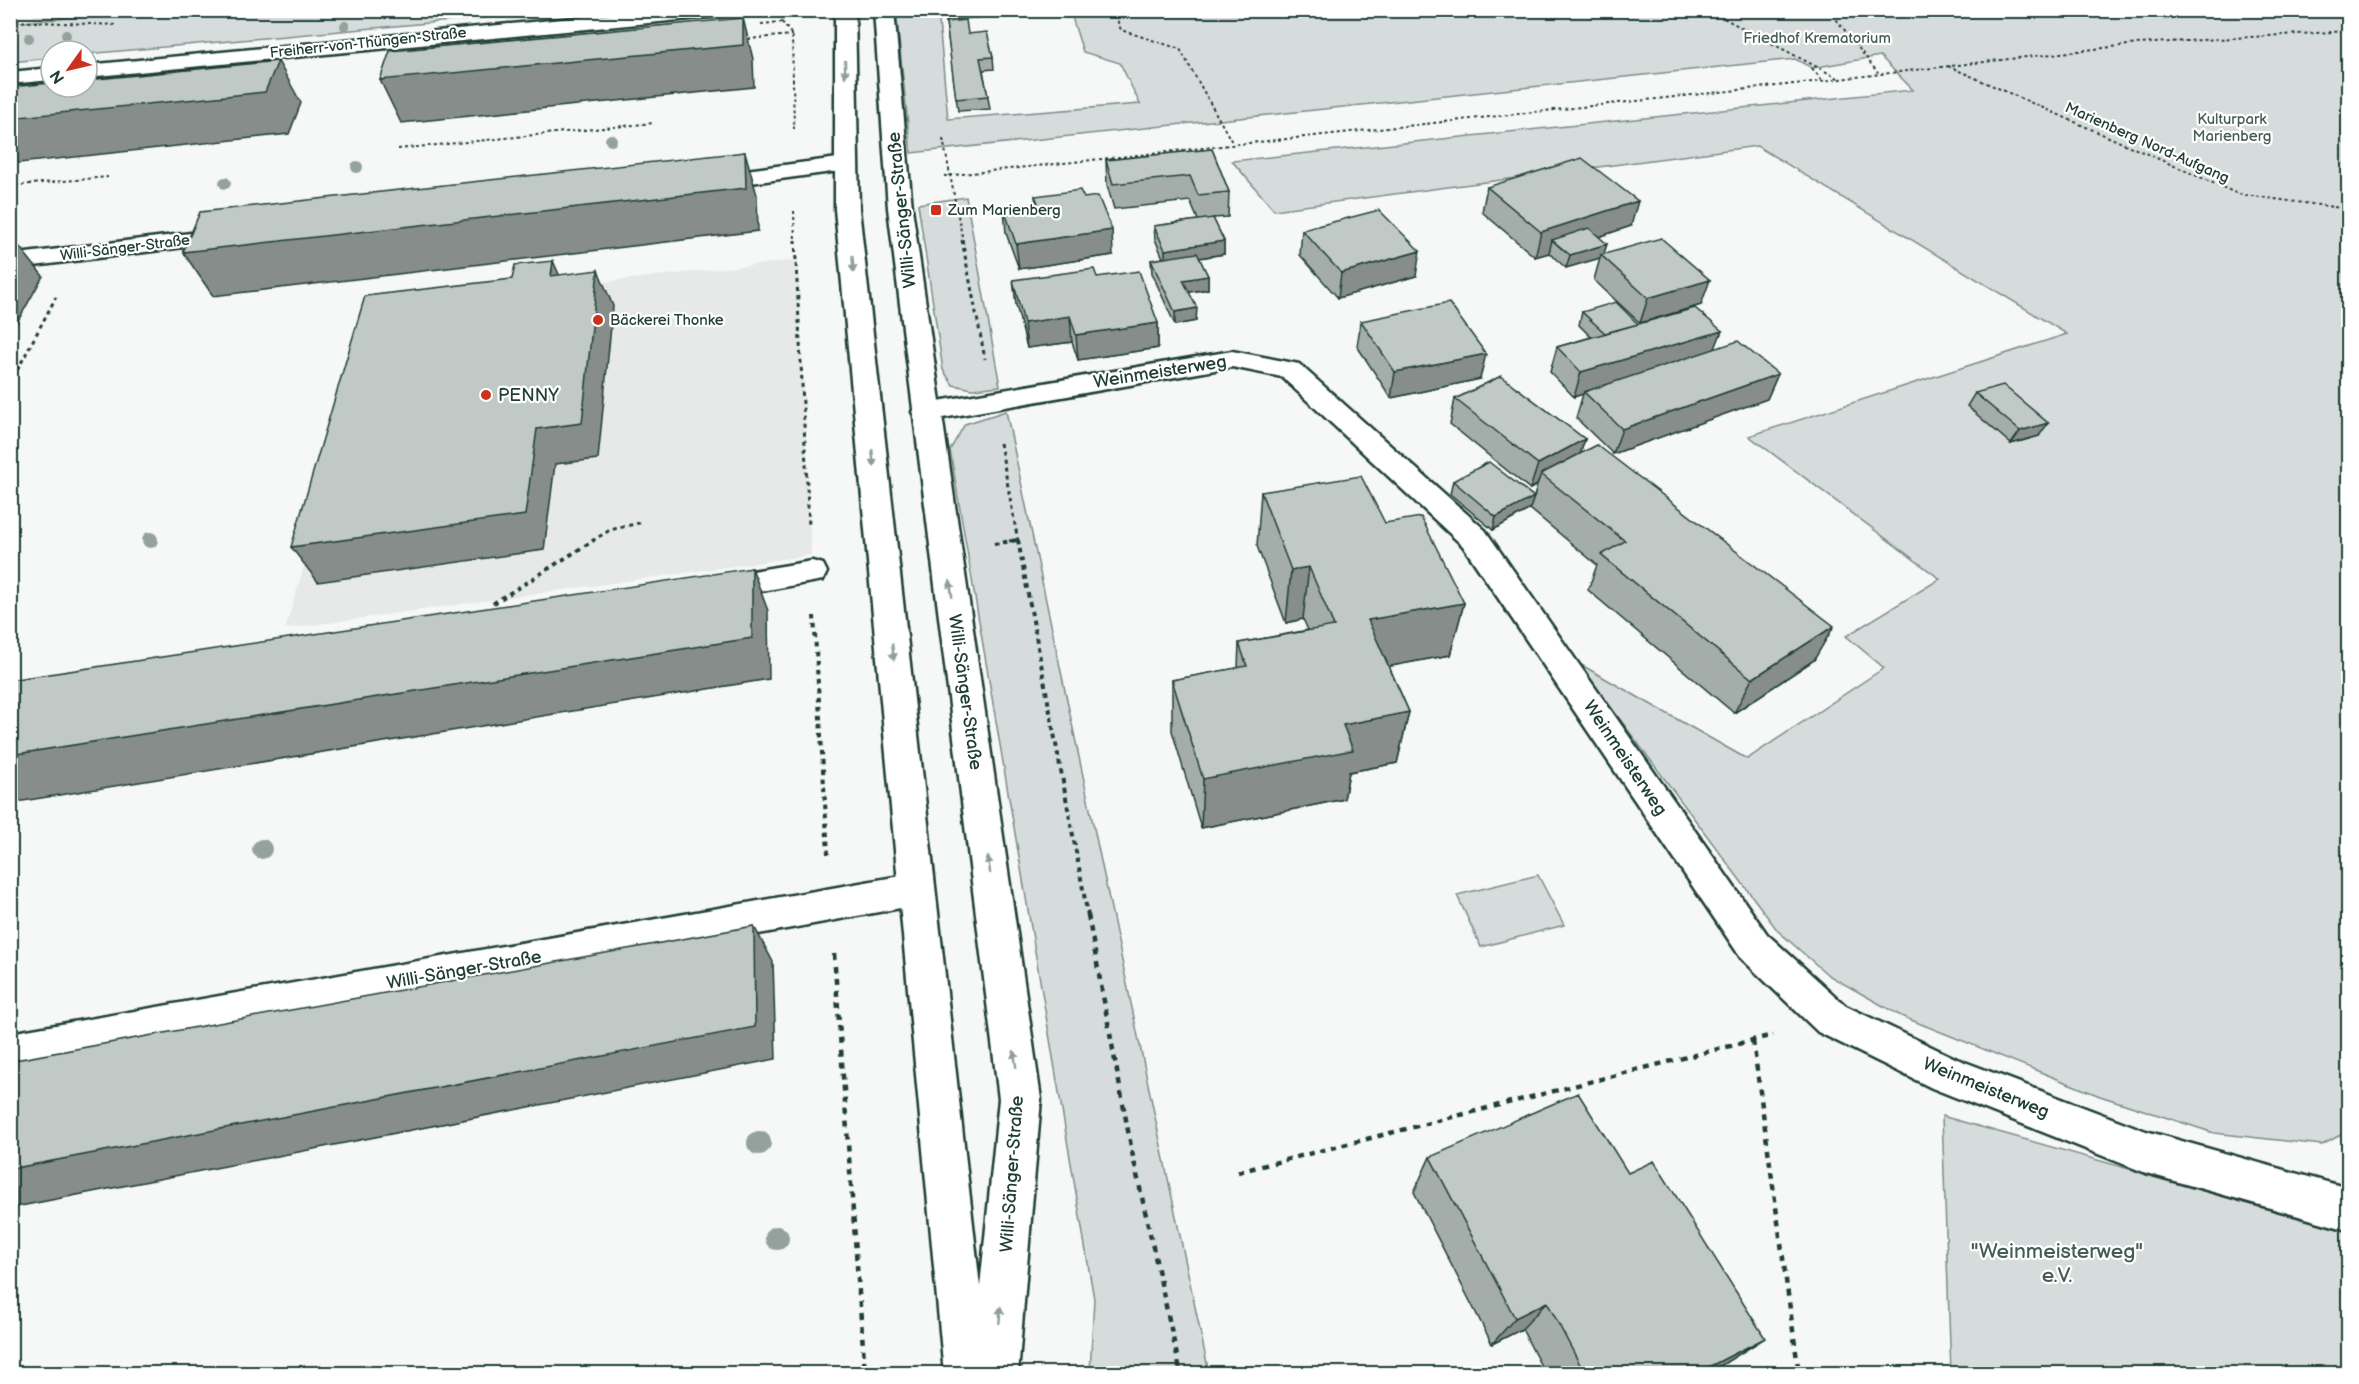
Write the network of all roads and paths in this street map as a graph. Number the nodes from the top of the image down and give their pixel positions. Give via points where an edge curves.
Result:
1 (721, 10) edge
2 (783, 10) edge
3 (845, 10) edge
4 (884, 10) edge
5 (1113, 10) edge
6 (1708, 10) edge
7 (1829, 10) edge
8 (10, 21) edge
9 (118, 25) dead end
10 (2349, 31) edge
11 (1946, 65) junction
12 (1812, 68) dead end
13 (99, 70) edge
14 (1878, 73) junction
15 (39, 76) edge
16 (10, 78) edge
17 (1839, 78) junction
18 (1822, 81) junction
19 (653, 123) dead end
20 (941, 130) dead end
21 (1233, 144) junction
22 (398, 149) dead end
23 (846, 164) junction
24 (793, 172) junction
25 (950, 175) junction
26 (108, 177) dead end
27 (897, 180) junction
28 (687, 184) edge
29 (10, 186) edge
30 (2349, 209) edge
31 (256, 232) edge
32 (78, 255) junction
33 (10, 262) edge
34 (10, 384) edge
35 (993, 400) junction
36 (926, 412) junction
37 (644, 522) dead end
38 (812, 572) junction
39 (678, 594) edge
40 (489, 614) edge
41 (917, 888) junction
42 (831, 904) junction
43 (1832, 1019) junction
44 (1753, 1041) junction
45 (10, 1052) edge
46 (1238, 1173) dead end
47 (2349, 1209) edge
48 (865, 1374) edge
49 (967, 1374) edge
50 (995, 1374) edge
51 (1181, 1374) edge
52 (1798, 1374) edge

1 - 13 main road, Freiherr-von-Thüngen-Straße
2 - 24 path via 782,22 792,35
3 -> 23 main road
4 - 27 main road, Willi-Sänger-Straße
5 - 21 path via 1121,30 1180,49
6 - 17 path
7 - 14 path
8 - 9 path
10 - 11 path via 2137,44
11 - 14 path
11 - 30 path, Marienberg Nord-Aufgang via 2238,194
12 - 18 path
14 - 17 path
15 - 16 main road
17 - 18 path
18 - 21 path
19 - 22 path
20 - 25 path
21 - 25 path
23 - 24 main road
23 -> 41 main road via 854,280
24 - 28 main road
24 - 38 path
25 - 27 path
25 - 35 path
26 - 29 path
27 - 36 main road, Willi-Sänger-Straße
31 - 32 main road, Willi-Sänger-Straße
32 - 33 main road, Willi-Sänger-Straße
32 - 34 path
35 - 36 main road, Weinmeisterweg
35 - 43 main road, Weinmeisterweg via 1232,359 1290,370 1474,538 1754,946
35 - 51 path via 1132,1152
50 -> 36 main road, Willi-Sänger-Straße via 1020,1099
37 - 40 path via 610,530 494,603
38 - 39 main road
38 - 42 path
41 - 42 main road, Willi-Sänger-Straße
41 - 49 main road
42 - 45 main road, Willi-Sänger-Straße
42 - 48 path
43 - 44 path
43 - 47 main road, Weinmeisterweg via 1946,1074 2146,1152
44 - 46 path
44 - 52 path

